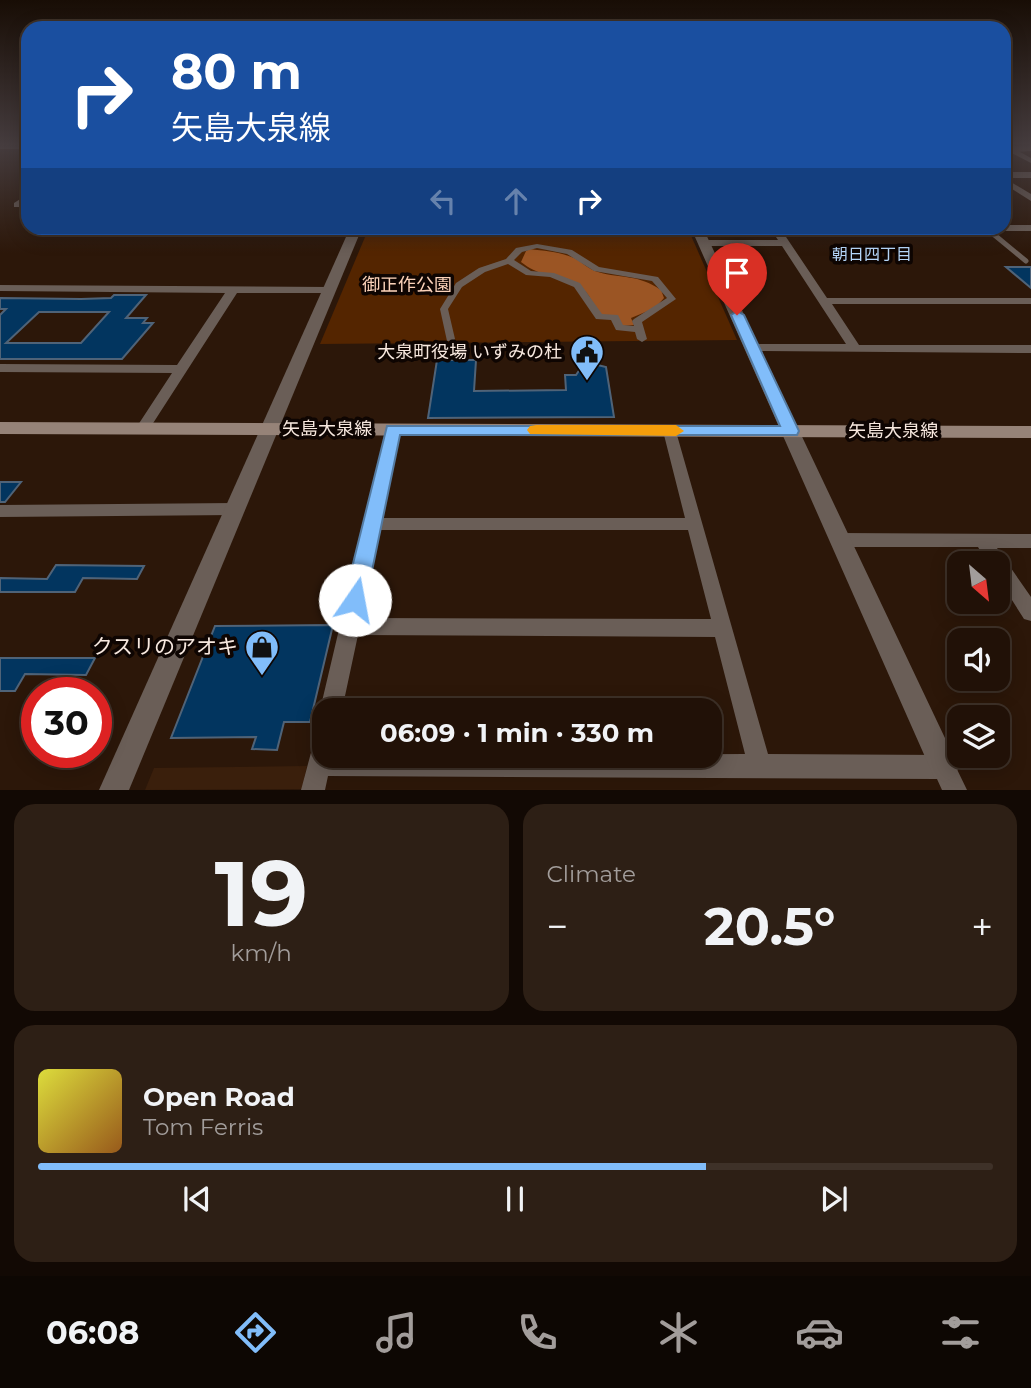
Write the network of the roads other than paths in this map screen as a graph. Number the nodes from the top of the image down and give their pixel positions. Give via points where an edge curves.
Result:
1 (1011, 182) edge
2 (1031, 198) edge
3 (1011, 228) edge
4 (1031, 228) edge
5 (353, 235) edge
6 (700, 235) edge
7 (780, 235) edge
8 (994, 235) edge
9 (704, 243) junction
10 (785, 243) junction
11 (509, 261) junction
12 (1026, 261) dead end
13 (0, 288) edge
14 (233, 290) junction
15 (329, 290) junction
16 (823, 301) junction
17 (1031, 301) edge
18 (639, 329) junction
19 (450, 339) dead end
20 (642, 339) dead end
21 (753, 348) junction
22 (855, 348) junction
23 (1031, 349) edge
24 (0, 368) edge
25 (181, 369) junction
26 (0, 428) edge
27 (143, 428) junction
28 (267, 429) junction
29 (393, 429) junction
30 (670, 431) junction
31 (791, 431) junction
32 (1031, 432) edge
33 (234, 509) junction
34 (0, 511) edge
35 (372, 524) junction
36 (695, 524) junction
37 (840, 540) junction
38 (983, 541) junction
39 (1031, 541) edge
40 (1031, 613) edge
41 (349, 626) junction
42 (723, 628) junction
43 (334, 698) edge
44 (722, 765) edge
45 (760, 766) junction
46 (944, 767) junction
47 (318, 768) edge
48 (114, 789) edge
49 (313, 789) edge
50 (955, 789) edge

1 - 2 street
3 - 4 street
5 - 15 street
6 - 9 street
7 - 10 street
8 - 12 lane
9 - 10 street
9 - 21 street
10 - 16 street
11 - 18 street via 529,272 577,285 599,317 615,317 619,328
11 - 18 street via 519,250 537,246 569,252 597,270 655,279 672,299 637,321
11 - 19 street via 482,270 459,285 444,309
13 - 14 street
14 - 15 street
14 - 25 street
15 - 28 street
16 - 17 street
16 - 22 street
18 - 20 street
21 - 22 street
21 - 31 street
22 - 23 street
24 - 25 street
25 - 27 street
26 - 27 main road, 矢島大泉線
27 - 28 main road, 矢島大泉線
28 - 29 main road, 矢島大泉線
28 - 33 street
29 - 30 main road, 矢島大泉線
29 - 35 street
30 - 31 main road, 矢島大泉線
30 - 36 street
31 - 32 main road, 矢島大泉線
31 - 37 street
33 - 34 street
33 - 48 street
35 - 36 street
35 - 41 street
36 - 42 street
37 - 38 street
37 - 46 street
38 - 39 street
38 - 40 street
41 - 42 street
41 - 43 street
42 - 45 street
44 - 45 street
45 - 46 street
46 - 50 street
47 - 49 street

